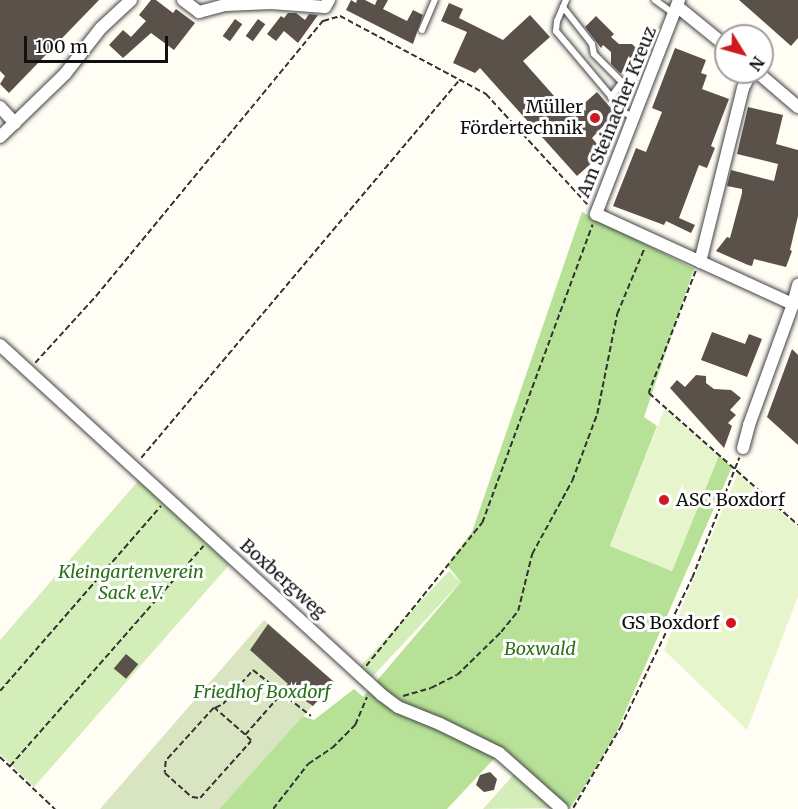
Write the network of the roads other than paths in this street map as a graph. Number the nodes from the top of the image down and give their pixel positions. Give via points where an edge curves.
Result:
1 (131, 0) edge
2 (183, 0) edge
3 (329, 0) edge
4 (435, 0) edge
5 (655, 0) edge
6 (564, 3) edge
7 (677, 6) edge
8 (422, 30) dead end
9 (714, 36) edge
10 (745, 84) edge
11 (771, 84) edge
12 (610, 97) junction
13 (0, 107) edge
14 (798, 107) edge
15 (634, 118) junction
16 (15, 123) junction
17 (0, 137) edge
18 (700, 262) junction
19 (798, 285) edge
20 (793, 304) junction
21 (0, 345) edge
22 (743, 448) dead end
23 (562, 809) edge

1 - 16 street
2 - 3 street via 199,12 225,5 325,7
4 - 8 lane
5 - 7 lane
6 - 12 lane via 556,31
6 - 12 lane via 592,44 594,54 622,82
7 - 9 street
7 - 15 street, Am Steinacher Kreuz
10 - 18 street
11 - 14 street
12 - 15 lane
13 - 16 street
15 - 18 street, Am Steinacher Kreuz via 596,214
16 - 17 street
18 - 20 street, Am Steinacher Kreuz
19 - 20 street
20 - 22 street
21 - 23 street, Boxbergweg via 382,695 398,707 499,753

